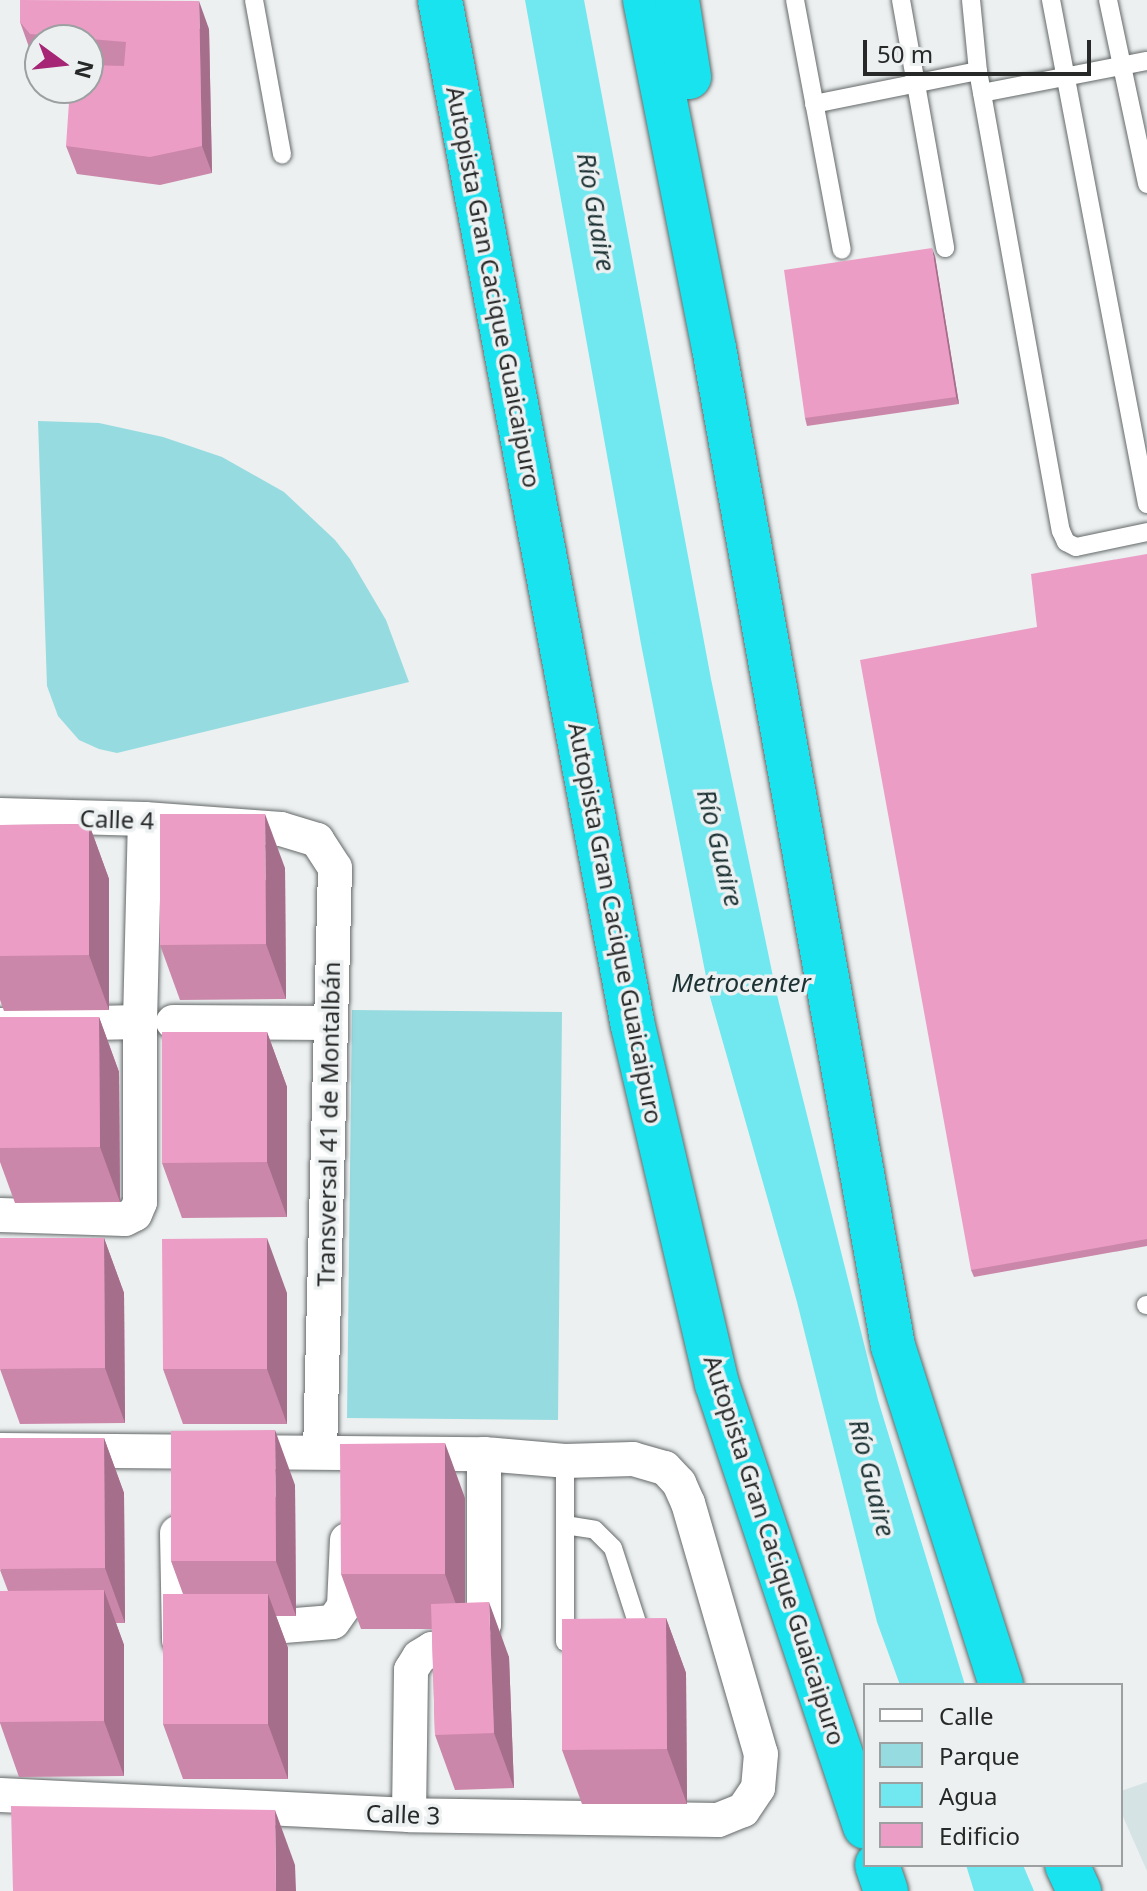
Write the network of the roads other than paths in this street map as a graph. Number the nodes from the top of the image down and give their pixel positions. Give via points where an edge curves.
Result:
1 (254, 0) edge
2 (411, 0) edge
3 (440, 0) edge
4 (645, 0) edge
5 (677, 0) edge
6 (795, 0) edge
7 (901, 0) edge
8 (971, 0) edge
9 (1051, 0) edge
10 (1108, 0) edge
11 (1147, 61) edge
12 (1124, 66) junction
13 (978, 71) junction
14 (1065, 78) junction
15 (915, 86) junction
16 (982, 93) junction
17 (814, 104) junction
18 (282, 154) dead end
19 (1147, 184) edge
20 (694, 243) junction
21 (945, 248) dead end
22 (842, 250) dead end
23 (508, 363) junction
24 (1147, 504) edge
25 (1147, 532) edge
26 (0, 815) edge
27 (145, 819) junction
28 (281, 829) joint
29 (156, 1022) junction
30 (329, 1023) junction
31 (0, 1025) edge
32 (0, 1215) edge
33 (0, 1450) edge
34 (484, 1454) junction
35 (565, 1461) junction
36 (176, 1474) junction
37 (342, 1475) junction
38 (565, 1525) junction
39 (247, 1629) edge
40 (643, 1643) edge
41 (565, 1664) edge
42 (179, 1665) edge
43 (1000, 1683) edge
44 (0, 1795) edge
45 (409, 1815) junction
46 (863, 1821) edge
47 (878, 1867) edge
48 (1068, 1867) edge
49 (886, 1891) edge
50 (1079, 1891) edge

1 - 18 lane
2 - 23 highway
3 - 23 highway, Autopista Gran Cacique Guaicaipuro
4 - 20 highway
5 - 20 highway via 699,138
6 - 17 lane
7 - 15 lane
8 - 13 lane
9 - 14 lane
10 - 12 lane
11 - 12 lane
12 - 14 lane
12 - 19 lane
13 - 15 lane
13 - 16 lane
14 - 16 lane
14 - 24 lane
15 - 17 lane
15 - 21 lane
16 - 25 lane via 1061,531 1076,547
17 - 22 lane
20 - 43 highway via 893,1346
23 - 46 highway, Autopista Gran Cacique Guaicaipuro via 633,1026 717,1384
26 - 27 street, Calle 4
27 - 28 street, Calle 4
27 - 29 street
28 - 30 street, Transversal 41 de Montalbán via 317,840 335,868
29 - 30 street
29 - 31 street
29 - 32 street via 135,1214 125,1219
30 - 37 street, Transversal 41 de Montalbán
33 - 36 street
34 - 35 street
34 - 37 street
34 - 45 street via 484,1624 473,1645 432,1649 411,1670
35 - 38 lane
35 - 45 street, Calle 3 via 633,1459 665,1468 679,1483 761,1754 758,1788 743,1810 718,1820
36 - 37 street
36 - 42 street
37 - 39 street, Transversal 41 de Montalbán via 344,1606 333,1622
38 - 40 lane via 595,1530 613,1548
38 - 41 lane
44 - 45 street, Calle 3 via 182,1788
47 - 49 highway
48 - 50 highway

